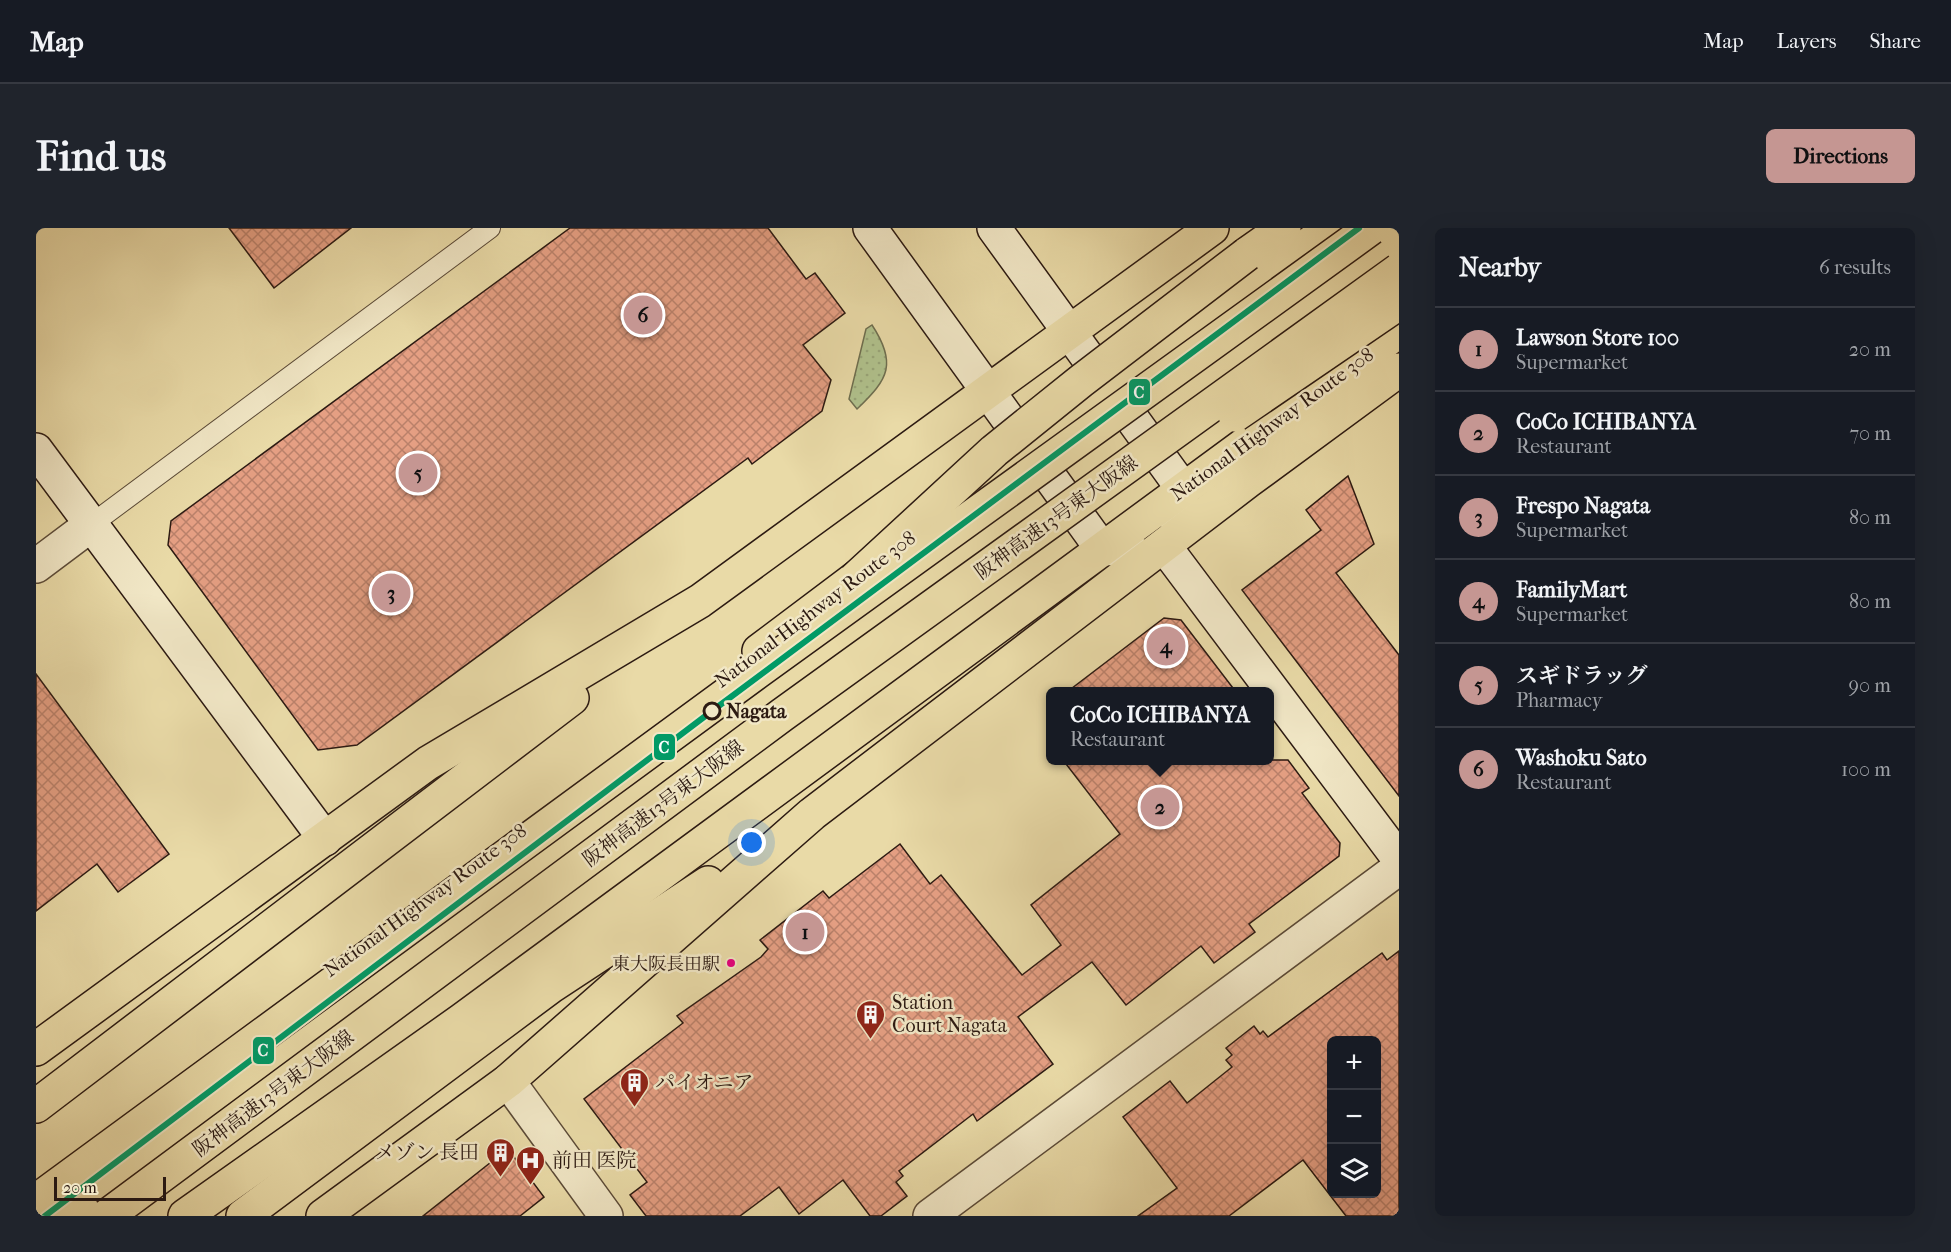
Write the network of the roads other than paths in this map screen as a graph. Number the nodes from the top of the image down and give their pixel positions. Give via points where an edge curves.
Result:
1 (490, 228) edge
2 (870, 228) edge
3 (994, 228) edge
4 (1212, 228) edge
5 (1284, 228) edge
6 (1331, 228) edge
7 (1371, 228) edge
8 (1399, 270) edge
9 (1399, 303) edge
10 (1399, 331) edge
11 (1071, 332) junction
12 (1399, 370) edge
13 (1112, 389) junction
14 (988, 391) junction
15 (1029, 449) junction
16 (36, 450) edge
17 (1183, 489) junction
18 (92, 524) junction
19 (1165, 547) junction
20 (1102, 549) junction
21 (36, 566) edge
22 (700, 601) junction
23 (757, 672) junction
24 (1270, 687) edge
25 (1274, 692) edge
26 (782, 715) junction
27 (812, 814) junction
28 (325, 838) junction
29 (1399, 859) edge
30 (1399, 868) edge
31 (36, 1049) edge
32 (508, 1081) junction
33 (36, 1106) edge
34 (36, 1182) edge
35 (36, 1201) edge
36 (107, 1216) edge
37 (185, 1216) edge
38 (243, 1216) edge
39 (323, 1216) edge
40 (606, 1216) edge
41 (930, 1216) edge

1 - 18 lane
2 - 14 street
3 - 11 street
4 - 11 highway
5 - 23 highway, bridge via 994,451
6 - 13 highway, National Highway Route 308
7 - 23 highway, bridge
8 - 26 highway, 阪神高速13号東大阪線, bridge
9 - 26 highway, bridge via 917,633
10 - 17 highway, National Highway Route 308
11 - 13 street
11 - 14 highway
12 - 19 highway
13 - 15 highway, National Highway Route 308
13 - 17 street
14 - 15 street
14 - 22 highway
15 - 20 street
15 - 34 highway, National Highway Route 308 via 391,927
16 - 18 street
17 - 19 street
17 - 20 highway, National Highway Route 308
18 - 21 street
18 - 28 street
19 - 20 street
19 - 24 street
19 - 27 highway
20 - 37 highway, National Highway Route 308 via 462,1020
22 - 28 highway via 428,763
22 - 33 highway
23 - 35 highway, bridge
25 - 29 street
26 - 36 highway, 阪神高速13号東大阪線, bridge
27 - 32 highway
27 - 38 highway via 550,987
28 - 31 highway
30 - 41 street
32 - 39 highway
32 - 40 street

